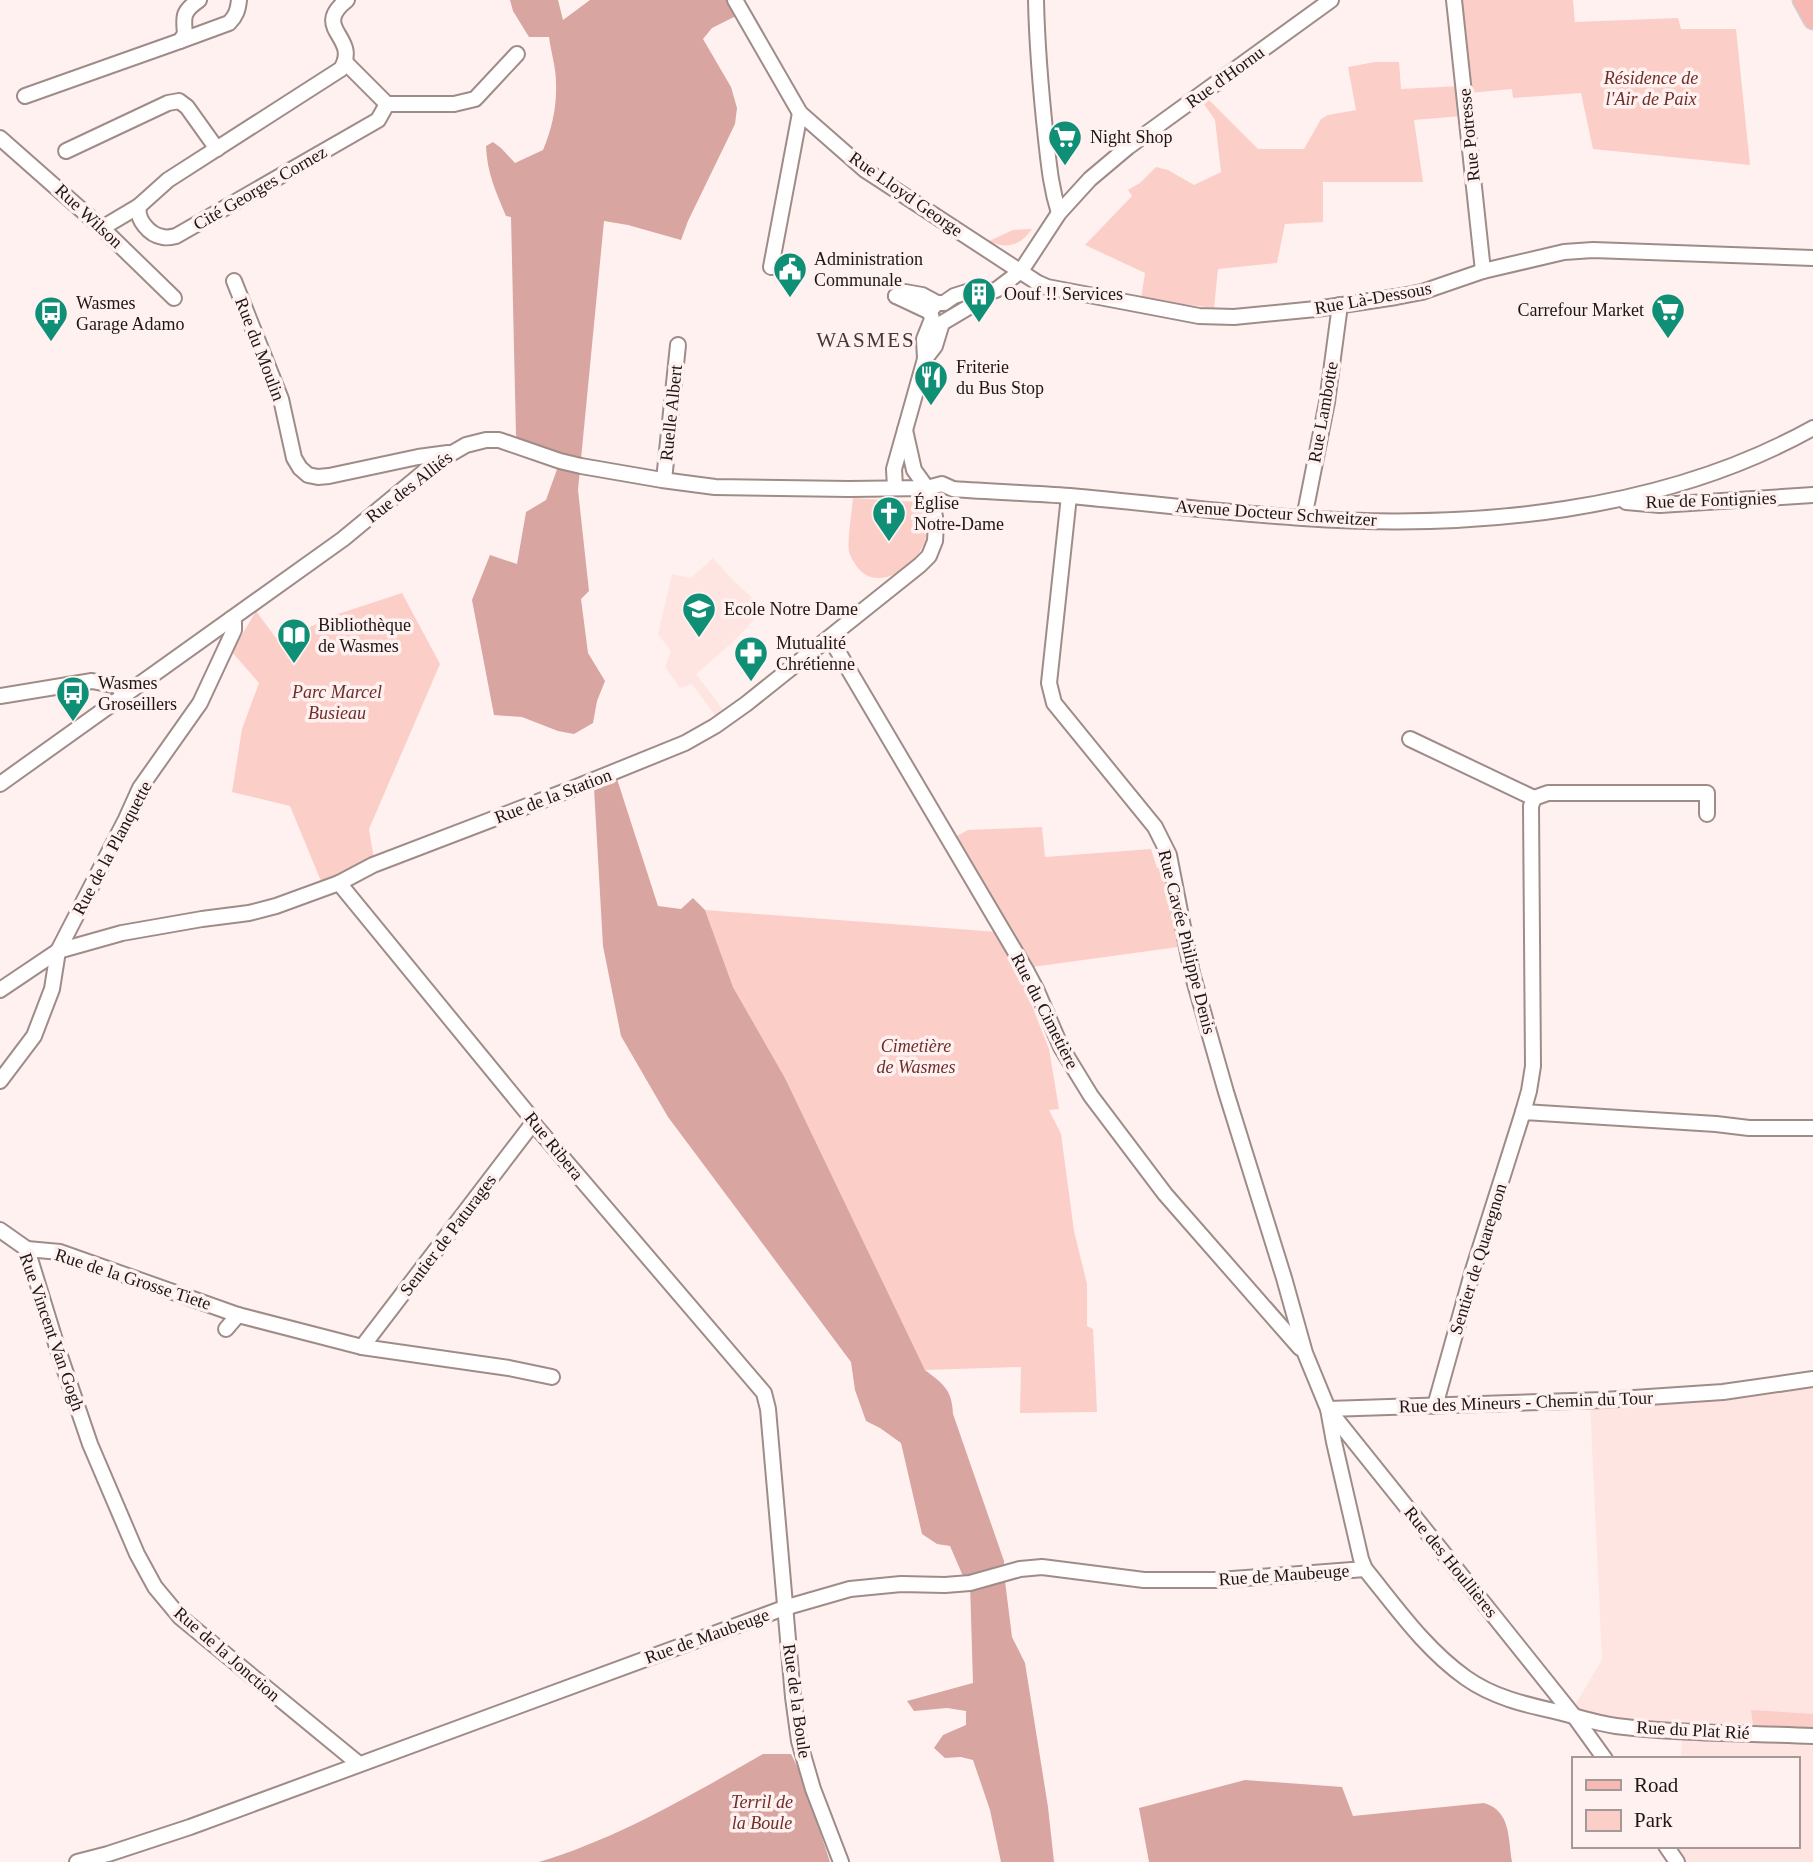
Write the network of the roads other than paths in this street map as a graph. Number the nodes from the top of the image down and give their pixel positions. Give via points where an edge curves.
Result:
1 (199, 0) edge
2 (239, 0) edge
3 (346, 0) edge
4 (735, 0) edge
5 (1036, 0) edge
6 (1331, 0) edge
7 (1454, 0) edge
8 (1802, 0) edge
9 (1813, 20) edge
10 (180, 41) junction
11 (517, 54) dead end
12 (345, 62) junction
13 (25, 96) dead end
14 (387, 104) junction
15 (800, 113) junction
16 (0, 138) edge
17 (217, 149) junction
18 (66, 151) dead end
19 (139, 206) junction
20 (1059, 214) junction
21 (102, 228) junction
22 (1813, 258) edge
23 (771, 267) dead end
24 (1021, 271) junction
25 (1483, 271) junction
26 (234, 281) dead end
27 (174, 298) dead end
28 (1340, 305) junction
29 (678, 345) dead end
30 (1813, 428) edge
31 (905, 430) junction
32 (451, 453) junction
33 (664, 480) junction
34 (895, 487) junction
35 (929, 493) junction
36 (1813, 495) edge
37 (1069, 496) junction
38 (1609, 501) junction
39 (1304, 518) junction
40 (231, 619) junction
41 (830, 638) junction
42 (126, 695) junction
43 (0, 696) edge
44 (1410, 739) dead end
45 (0, 784) edge
46 (1533, 802) junction
47 (1707, 814) dead end
48 (339, 883) junction
49 (58, 951) junction
50 (0, 990) edge
51 (0, 1081) edge
52 (1523, 1112) junction
53 (533, 1123) junction
54 (1813, 1128) edge
55 (0, 1230) edge
56 (27, 1249) junction
57 (239, 1315) junction
58 (226, 1329) dead end
59 (362, 1347) junction
60 (1305, 1353) junction
61 (552, 1377) dead end
62 (1813, 1380) edge
63 (1435, 1406) junction
64 (768, 1409) joint
65 (1328, 1409) junction
66 (90, 1444) joint
67 (1365, 1569) junction
68 (784, 1608) junction
69 (1574, 1716) junction
70 (1813, 1736) edge
71 (1604, 1757) edge
72 (359, 1764) junction
73 (77, 1862) edge
74 (841, 1862) edge

1 - 10 street via 183,18 185,34
2 - 10 street via 239,9 229,23
3 - 12 street via 332,16 346,49
4 - 15 street, Rue Lloyd George
5 - 20 street via 1041,94
6 - 20 street, Rue d'Hornu via 1128,147 1090,179
7 - 25 street, Rue Potresse
8 - 9 main road
10 - 13 street
11 - 14 street via 475,99 454,104
12 - 14 street
12 - 17 street via 341,69
14 - 19 street, Cité Georges Cornez via 378,120 176,236 158,236 139,220
15 - 23 street
15 - 24 street, Rue Lloyd George via 865,170
16 - 21 street, Rue Wilson
17 - 18 street via 179,101
17 - 19 street via 167,180
19 - 21 street
20 - 24 street, Rue d'Hornu
21 - 27 street, Rue Wilson
22 - 25 street, Rue Là-Dessous via 1593,250 1563,252
24 - 28 street, Rue Là-Dessous via 1047,286 1199,316 1234,317
24 - 31 street via 996,290 984,292 979,301 939,313 935,346 925,359
25 - 28 street, Rue Là-Dessous via 1422,292
26 - 32 street, Rue du Moulin via 281,399 294,458 308,475
28 - 39 street, Rue Lambotte
29 - 33 street, Ruelle Albert
30 - 38 street, Avenue Docteur Schweitzer via 1715,472
31 - 34 street via 894,469
31 - 35 street via 914,470
32 - 33 street, Rue des Alliés via 466,445 499,440 581,466
32 - 40 street, Rue des Alliés
33 - 34 street, Rue des Alliés via 715,487
34 - 35 street
35 - 37 street, Avenue Docteur Schweitzer via 943,496 953,489
35 - 41 street, Rue de la Station via 936,523 929,555
36 - 38 street, Rue de Fontignies via 1660,505
37 - 39 street, Avenue Docteur Schweitzer
37 - 60 street, Rue Cavée Philippe Denis via 1051,693 1054,703 1155,827 1170,855 1192,973
38 - 39 street, Avenue Docteur Schweitzer via 1490,518
40 - 42 street, Rue des Alliés
40 - 49 street, Rue de la Planquette via 234,630 200,703 140,788
41 - 48 street, Rue de la Station via 746,704 685,743 373,865
41 - 60 street, Rue du Cimetière via 1026,970 1061,1047 1091,1096 1165,1194
42 - 43 street via 117,686 92,681
42 - 45 street, Rue des Alliés
44 - 46 street
46 - 47 street via 1548,793 1707,793
46 - 52 street, Sentier de Quaregnon via 1533,1066
48 - 49 street, Rue de la Station via 267,908 122,933
48 - 53 street, Rue Ribera
49 - 50 street
49 - 51 street, Rue de la Planquette via 52,989 34,1036
52 - 54 street via 1749,1128
52 - 63 street, Sentier de Quaregnon
53 - 59 street, Sentier de Paturages
53 - 64 street, Rue Ribera via 764,1392
55 - 56 street, Rue Vincent Van Gogh
56 - 57 street, Rue de la Grosse Tiete via 60,1252
56 - 66 street, Rue Vincent Van Gogh
57 - 58 street
57 - 59 street, Rue de la Grosse Tiete
59 - 61 street, Rue de la Grosse Tiete
60 - 65 street, Rue Cavée Philippe Denis
62 - 63 street, Rue des Mineurs - Chemin du Tour via 1723,1392
63 - 65 street, Rue des Mineurs - Chemin du Tour
64 - 68 street, Rue de la Boule
65 - 67 street
65 - 69 street, Rue des Houllières
66 - 72 street, Rue de la Jonction via 155,1587 188,1624
67 - 68 street, Rue de Maubeuge via 1219,1580 1144,1580 1042,1567 970,1583 850,1589
67 - 69 street, Rue du Plat Rié via 1417,1632 1466,1678 1512,1701
68 - 72 street, Rue de Maubeuge
68 - 74 street, Rue de la Boule via 799,1741
69 - 70 street, Rue du Plat Rié via 1614,1726
69 - 71 street, Rue des Houllières
72 - 73 street, Rue de Maubeuge via 190,1827

